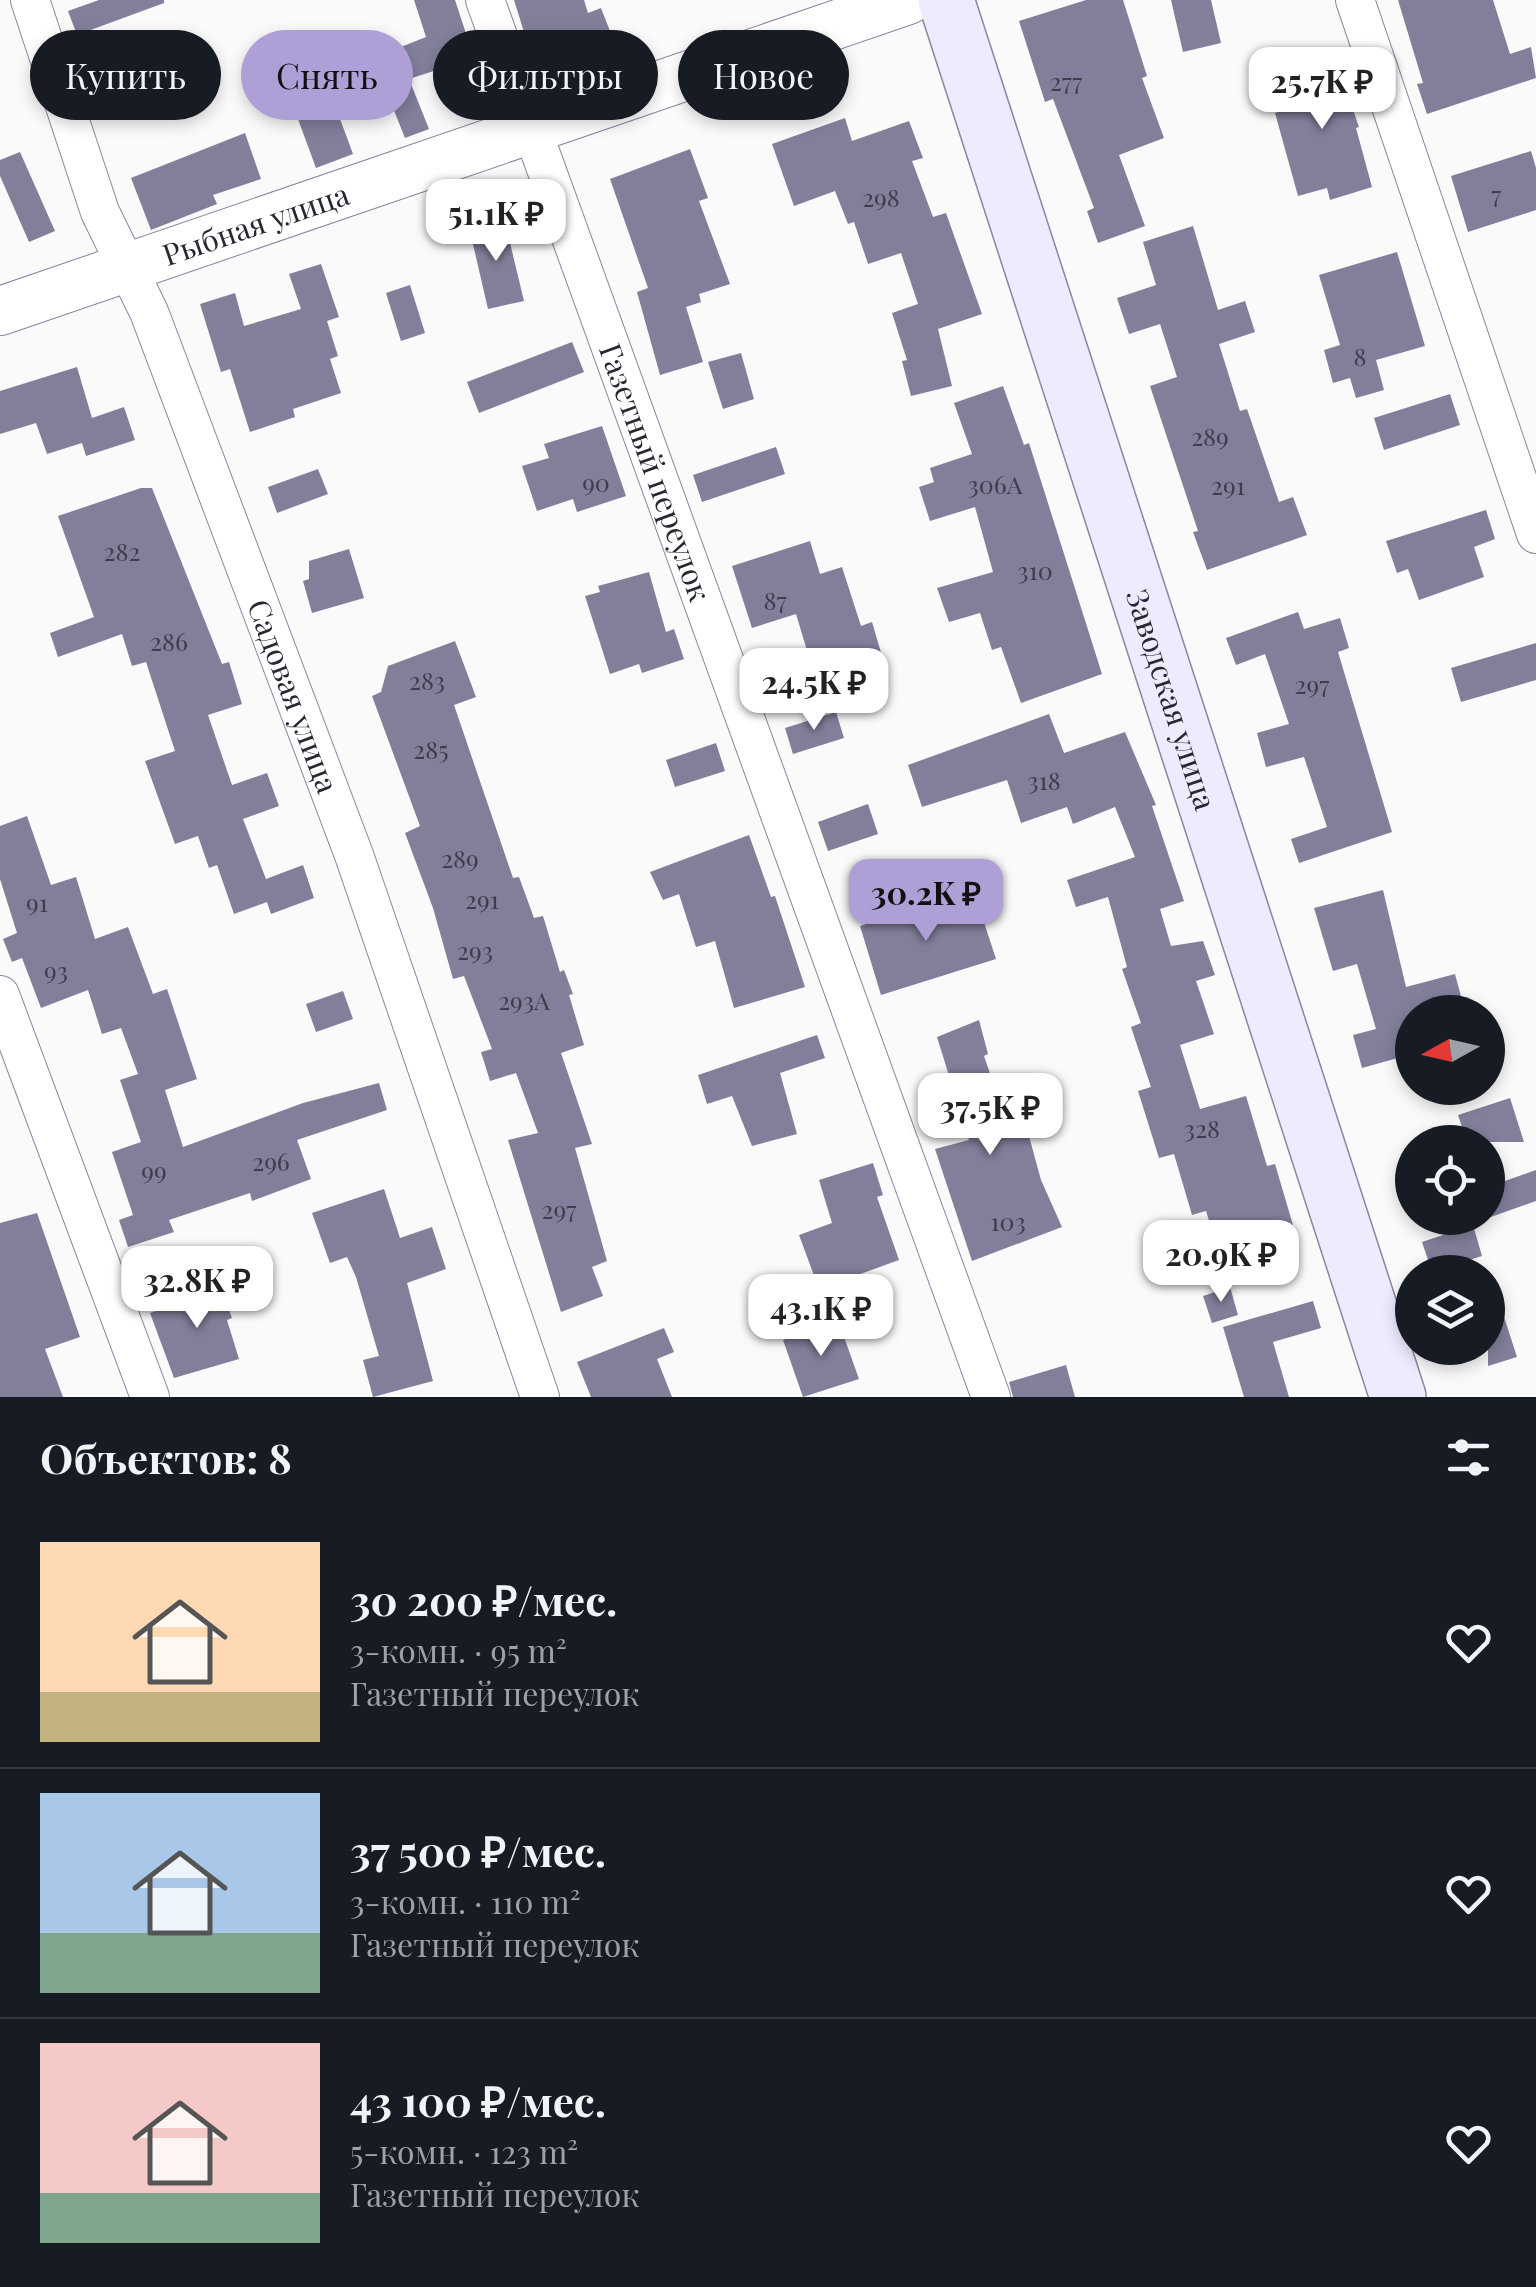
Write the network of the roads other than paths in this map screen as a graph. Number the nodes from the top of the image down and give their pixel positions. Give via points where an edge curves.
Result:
1 (30, 0) edge
2 (485, 0) edge
3 (908, 0) edge
4 (946, 0) edge
5 (1355, 0) edge
6 (535, 131) junction
7 (127, 267) junction
8 (0, 310) edge
9 (1536, 534) edge
10 (0, 995) edge
11 (150, 1397) edge
12 (540, 1397) edge
13 (992, 1397) edge
14 (1398, 1397) edge

1 - 7 street, Садовая улица via 100,212
2 - 6 street, Газетный переулок
3 - 6 street, Рыбная улица
4 - 14 main road, Заводская улица
5 - 9 street
6 - 7 street, Рыбная улица
6 - 13 street, Газетный переулок
7 - 8 street, Рыбная улица
7 - 12 street, Садовая улица via 354,855
10 - 11 street

